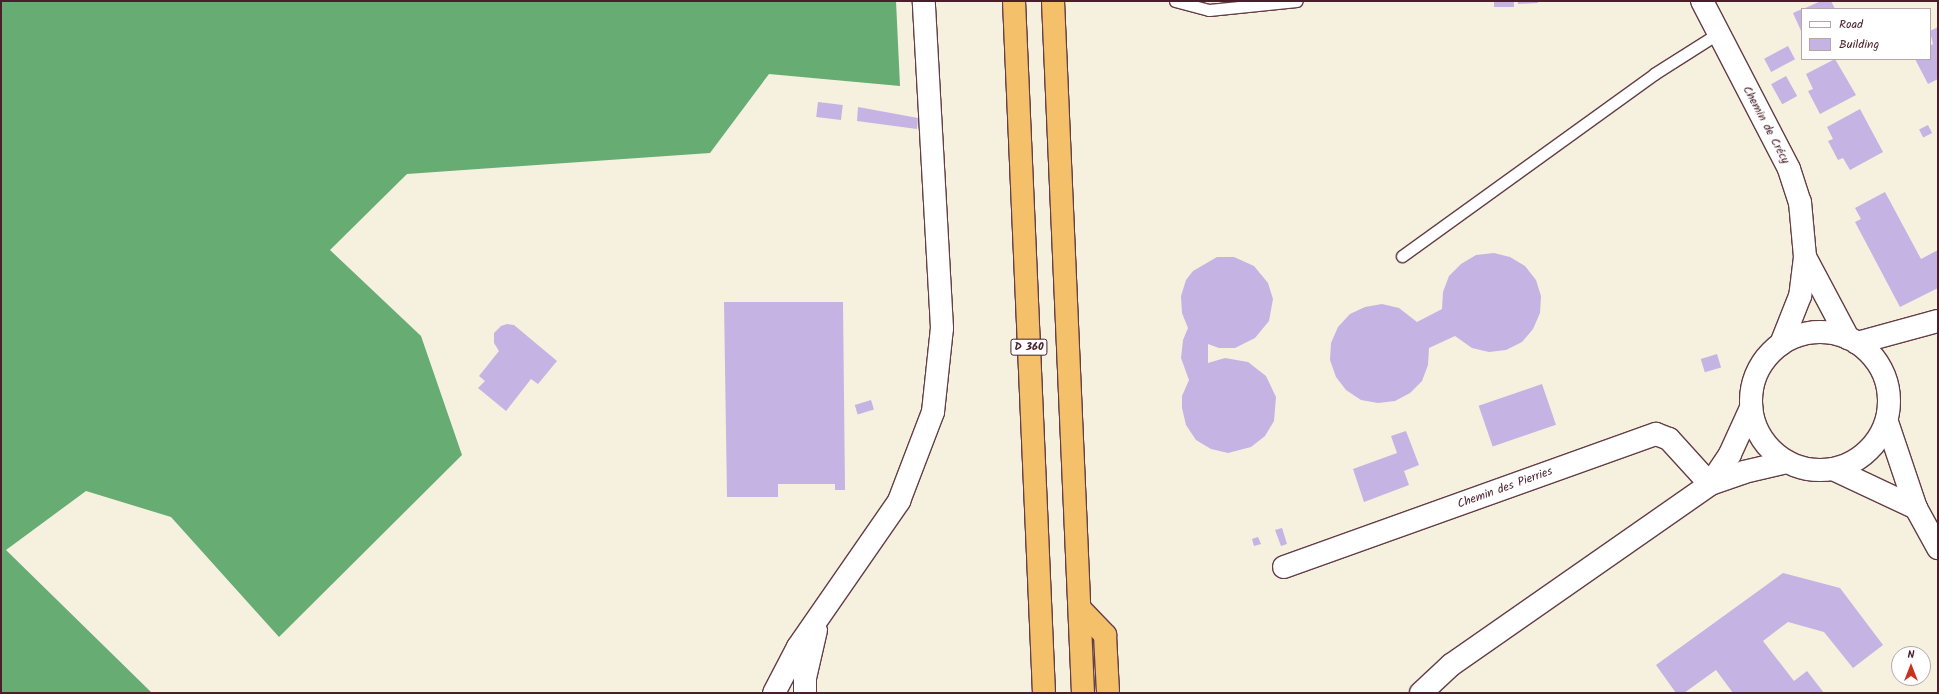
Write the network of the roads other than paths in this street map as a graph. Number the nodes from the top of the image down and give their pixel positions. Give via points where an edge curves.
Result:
1 (924, 1) edge
2 (1014, 1) edge
3 (1053, 1) edge
4 (1176, 1) edge
5 (1297, 1) edge
6 (1702, 1) edge
7 (1717, 34) junction
8 (1402, 256) dead end
9 (1805, 257) junction
10 (1938, 321) edge
11 (1853, 341) junction
12 (1781, 344) junction
13 (1751, 408) junction
14 (1887, 422) junction
15 (1787, 462) junction
16 (1834, 469) junction
17 (1710, 484) junction
18 (1916, 508) junction
19 (1938, 548) edge
20 (1284, 567) dead end
21 (823, 610) junction
22 (1081, 610) junction
23 (774, 693) edge
24 (805, 693) edge
25 (1044, 693) edge
26 (1083, 693) edge
27 (1108, 693) edge
28 (1421, 693) edge

1 - 21 street via 942,328 933,412 899,501
2 - 25 highway, D 360
3 - 22 highway
4 - 5 lane via 1208,10
6 - 7 street, Chemin de Crécy
7 - 8 lane via 1654,74
7 - 9 street, Chemin de Crécy via 1789,169 1800,202
9 - 11 street, Chemin de Crécy
9 - 12 street, Chemin de Crécy via 1800,296
10 - 11 street
11 - 12 street via 1831,333 1814,333 1797,336
11 - 14 street via 1873,357 1884,375 1889,396
12 - 13 street via 1758,372 1752,390
13 - 15 street via 1755,425 1763,440
13 - 17 street via 1730,454
14 - 16 street via 1879,439 1867,453 1851,463
14 - 18 street
15 - 16 street via 1810,470
15 - 17 street via 1744,472
16 - 18 street
17 - 20 street, Chemin des Pierries via 1669,439 1656,434
17 - 28 street via 1451,665
18 - 19 street
21 - 23 street via 798,647
21 - 24 street via 813,640
22 - 26 highway
22 - 27 highway via 1105,635

